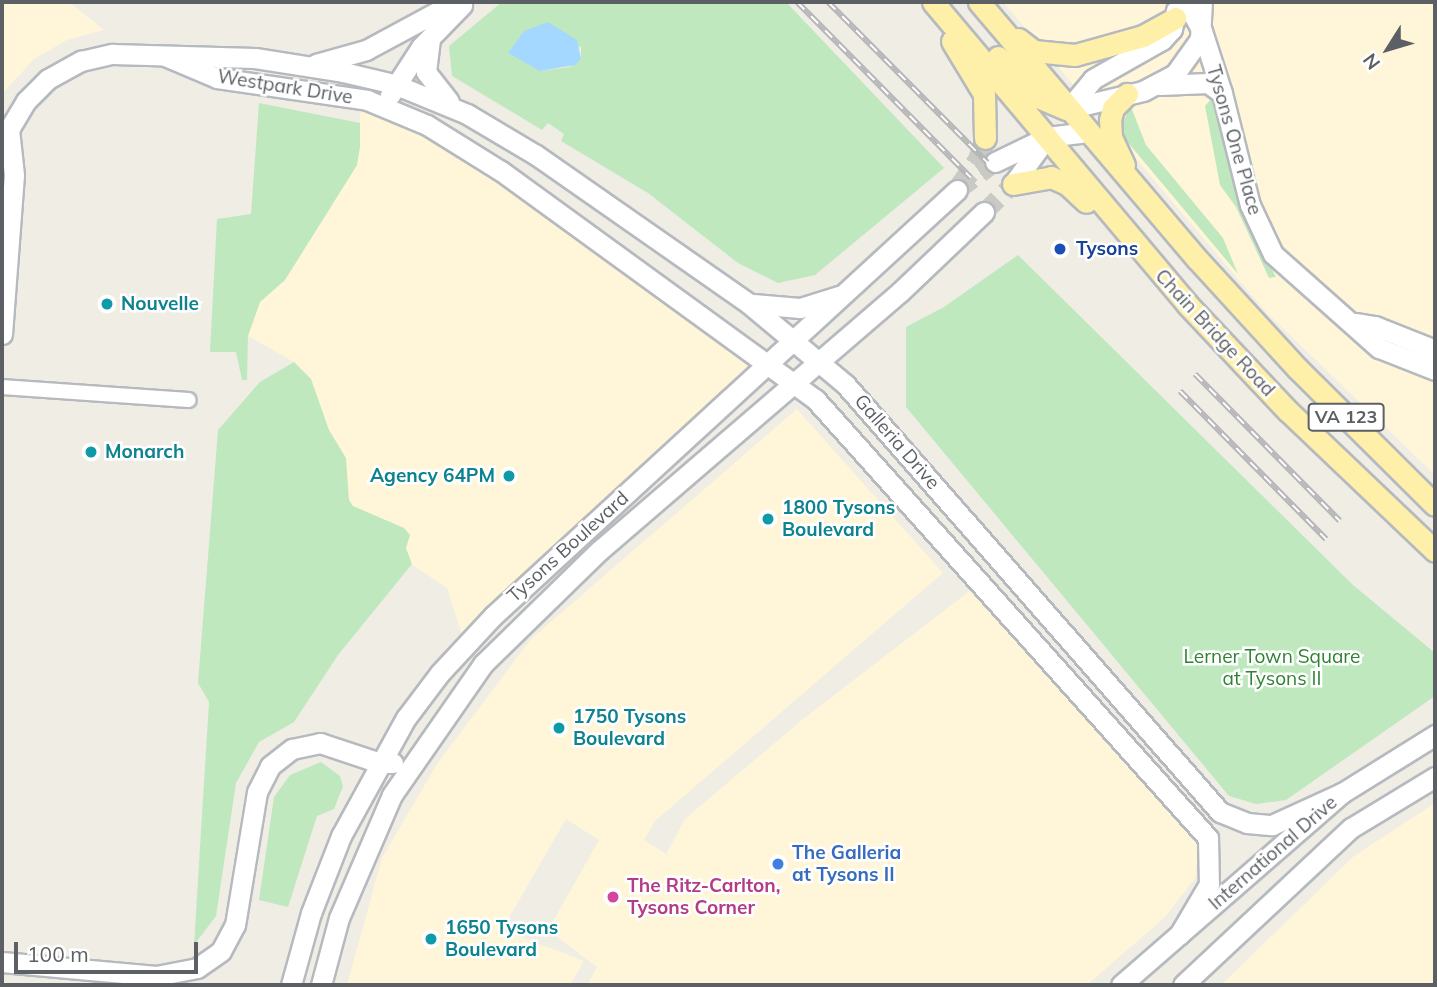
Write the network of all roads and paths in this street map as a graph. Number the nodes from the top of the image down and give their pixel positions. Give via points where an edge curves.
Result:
1 (455, 2) edge
2 (466, 2) edge
3 (926, 2) edge
4 (933, 2) edge
5 (950, 2) edge
6 (1202, 2) edge
7 (1179, 7) edge
8 (984, 8) edge
9 (1202, 31) junction
10 (430, 36) junction
11 (165, 56) junction
12 (304, 66) junction
13 (394, 84) junction
14 (1156, 85) junction
15 (1222, 93) junction
16 (1127, 94) junction
17 (386, 106) junction
18 (1058, 107) junction
19 (467, 114) junction
20 (1086, 132) junction
21 (6, 135) edge
22 (1055, 136) junction
23 (985, 138) tunnel mouth
24 (995, 162) tunnel mouth
25 (1013, 184) joint
26 (1133, 186) junction
27 (957, 190) dead end
28 (984, 212) tunnel mouth
29 (1159, 273) junction
30 (852, 290) junction
31 (748, 303) junction
32 (1355, 323) junction
33 (2, 334) edge
34 (795, 342) junction
35 (1435, 350) edge
36 (819, 360) junction
37 (769, 365) junction
38 (1435, 370) edge
39 (793, 381) junction
40 (2, 387) edge
41 (189, 400) dead end
42 (1435, 505) edge
43 (1402, 520) junction
44 (1435, 551) edge
45 (1435, 563) edge
46 (1435, 735) edge
47 (412, 762) junction
48 (380, 763) junction
49 (1435, 776) edge
50 (1342, 793) junction
51 (392, 795) junction
52 (1179, 935) junction
53 (1164, 948) junction
54 (2, 962) edge
55 (291, 985) edge
56 (321, 985) edge
57 (1121, 985) edge
58 (1142, 985) edge
59 (1183, 985) edge

1 - 12 street via 366,50
2 - 10 street
3 - 23 main road via 977,79 987,109
4 - 22 main road, Chain Bridge Road / VA 123
5 - 18 main road via 1013,75
6 - 9 street, Tysons One Place
7 - 8 main road via 1116,45 1052,56 1034,51
7 - 9 street, Tysons One Place
7 - 18 street via 1162,40 1093,79
8 - 18 main road, Chain Bridge Road / VA 123 via 1040,75
9 - 14 street via 1186,64
9 - 15 street, Tysons One Place
10 - 13 street
10 - 19 street via 429,80
11 - 12 street, Westpark Drive via 200,54
11 - 17 street, Westpark Drive via 217,78 348,96
11 - 21 street, Westpark Drive via 112,54 73,64 37,88
12 - 13 street, Westpark Drive
13 - 17 street
13 - 19 street, Galleria Drive
14 - 15 street via 1208,83
14 - 16 street
15 - 32 street, Tysons One Place via 1262,235 1287,269
16 - 18 street
16 - 26 main road via 1113,108 1111,137
17 - 37 street, Galleria Drive via 479,156
18 - 20 main road, Chain Bridge Road / VA 123
18 - 22 main road
19 - 31 street, Galleria Drive via 546,162
20 - 22 street
20 - 26 main road, Chain Bridge Road / VA 123
21 - 33 street, Westpark Drive via 14,175
22 - 24 street
22 - 25 street
22 - 29 main road, Chain Bridge Road / VA 123 via 1070,166
25 - 29 main road via 1051,177 1067,184
26 - 42 main road, Chain Bridge Road / VA 123 via 1297,368
27 - 30 street, Tysons Boulevard
28 - 36 street, Tysons Boulevard
29 - 43 main road, Chain Bridge Road / VA 123 via 1288,411
30 - 31 street via 800,308
30 - 34 street, Tysons Boulevard
31 - 34 street, Galleria Drive
32 - 35 street via 1376,326
32 - 38 street, Tysons One Place via 1379,348
34 - 36 street, Galleria Drive
34 - 37 street, Tysons Boulevard
36 - 39 street, Tysons Boulevard
36 - 50 street, Galleria Drive via 875,417 1220,813 1247,823 1272,825
37 - 39 street, Galleria Drive
37 - 48 street, Tysons Boulevard via 465,644 406,718
39 - 47 street, Tysons Boulevard via 538,608 483,664
39 - 52 street, Galleria Drive via 839,422 1208,838 1209,884
40 - 41 street
43 - 44 main road, Chain Bridge Road / VA 123
43 - 45 main road
46 - 50 street, International Drive
47 - 48 street
47 - 51 street, Tysons Boulevard
48 - 51 street
48 - 54 street via 320,743 292,749 270,766 257,792 230,938 210,960 184,972 144,975
48 - 55 street, Tysons Boulevard via 341,836 311,913
49 - 59 street, International Drive via 1351,828
50 - 52 street, International Drive
51 - 56 street, Tysons Boulevard via 339,918
52 - 53 street, International Drive
53 - 57 street, International Drive
53 - 58 street

